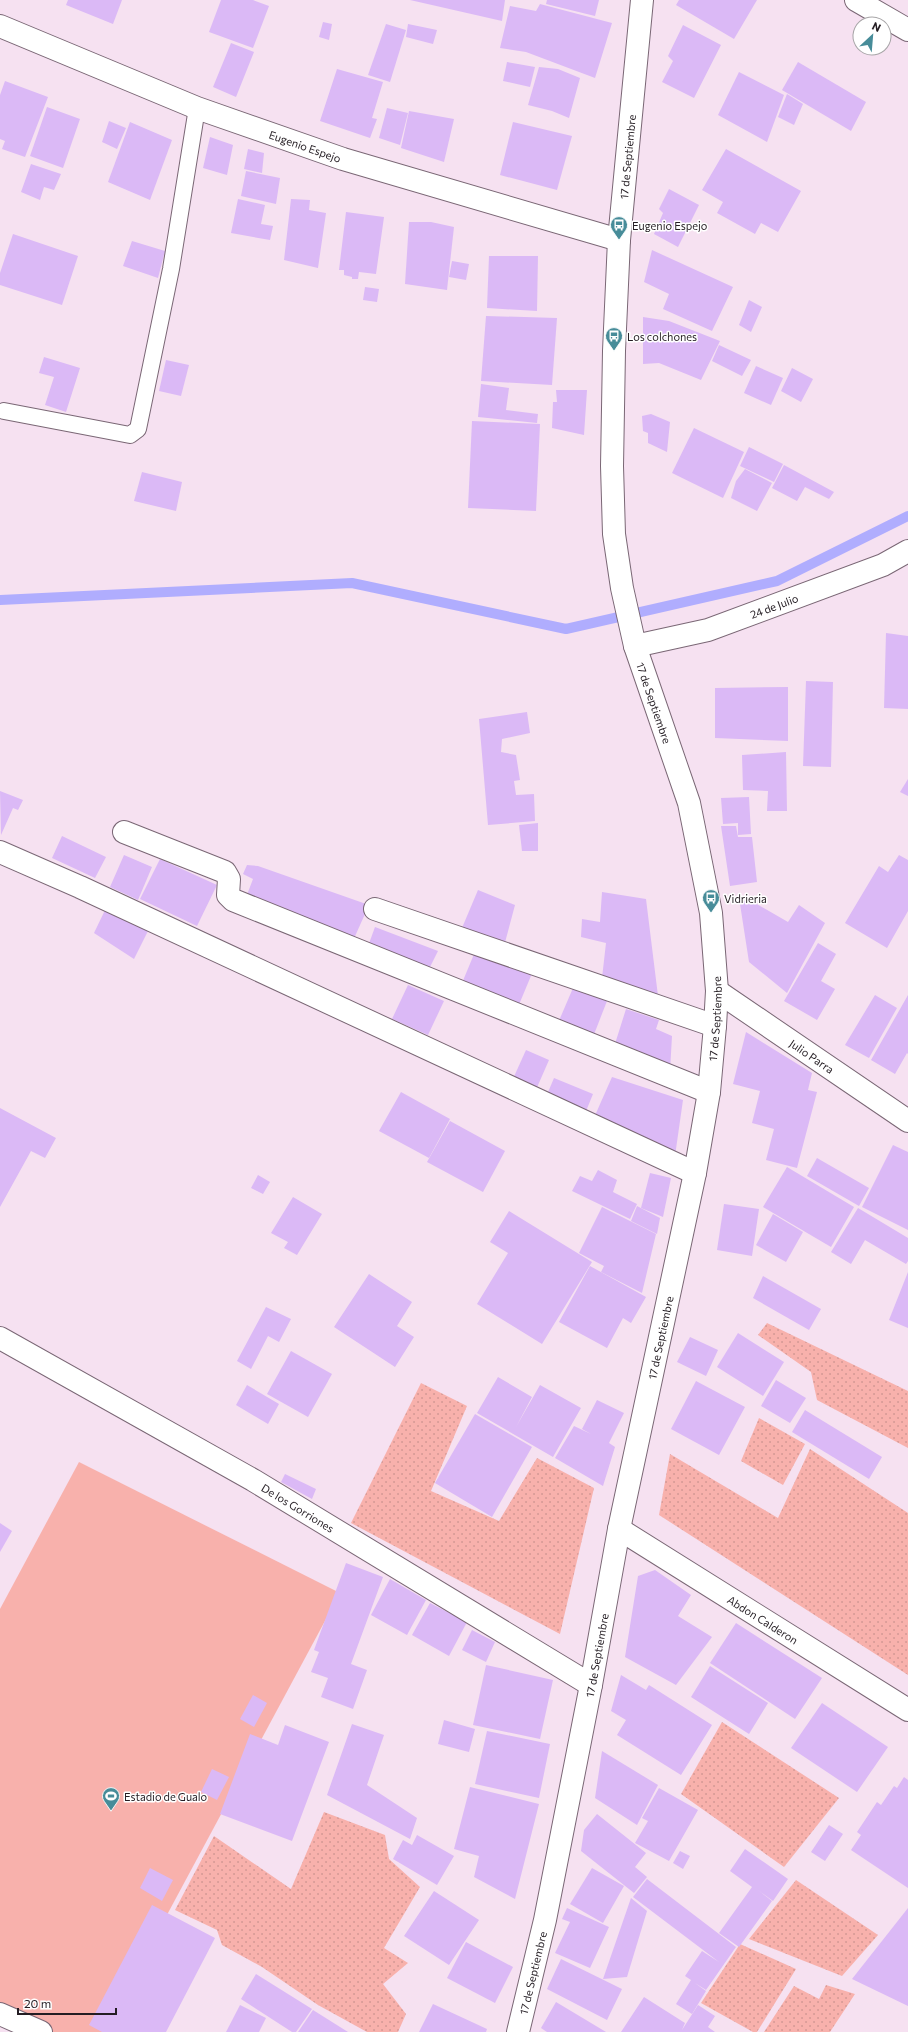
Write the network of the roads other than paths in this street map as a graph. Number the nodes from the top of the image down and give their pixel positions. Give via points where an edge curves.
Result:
1 (642, 0) edge
2 (856, 0) edge
3 (0, 26) edge
4 (908, 30) edge
5 (197, 108) junction
6 (619, 240) junction
7 (4, 411) dead end
8 (908, 551) edge
9 (635, 646) junction
10 (124, 832) dead end
11 (0, 852) edge
12 (375, 909) dead end
13 (717, 990) junction
14 (715, 1026) junction
15 (709, 1092) junction
16 (908, 1121) edge
17 (695, 1173) junction
18 (0, 1338) edge
19 (619, 1529) junction
20 (591, 1685) junction
21 (908, 1710) edge
22 (0, 2014) edge
23 (41, 2032) edge
24 (518, 2032) edge

1 - 6 street, 17 de Septiembre
2 - 4 street
3 - 5 street, Eugenio Espejo
5 - 6 street, Eugenio Espejo via 343,159
5 - 7 lane via 171,269 138,429 130,435
6 - 9 street, 17 de Septiembre via 612,466 614,534 622,588
8 - 9 street, 24 de Julio via 883,565 708,630
9 - 13 street, 17 de Septiembre via 689,803 711,913
10 - 15 street via 225,872 229,879 228,895 233,900
11 - 17 street
12 - 14 street
13 - 14 street, 17 de Septiembre
13 - 16 street, Julio Parra
14 - 15 street, 17 de Septiembre
15 - 17 street, 17 de Septiembre
17 - 19 street, 17 de Septiembre
18 - 20 street, De los Gorriones via 253,1480
19 - 20 street, 17 de Septiembre
19 - 21 street, Abdon Calderon
20 - 24 street, 17 de Septiembre via 545,1920
22 - 23 street

